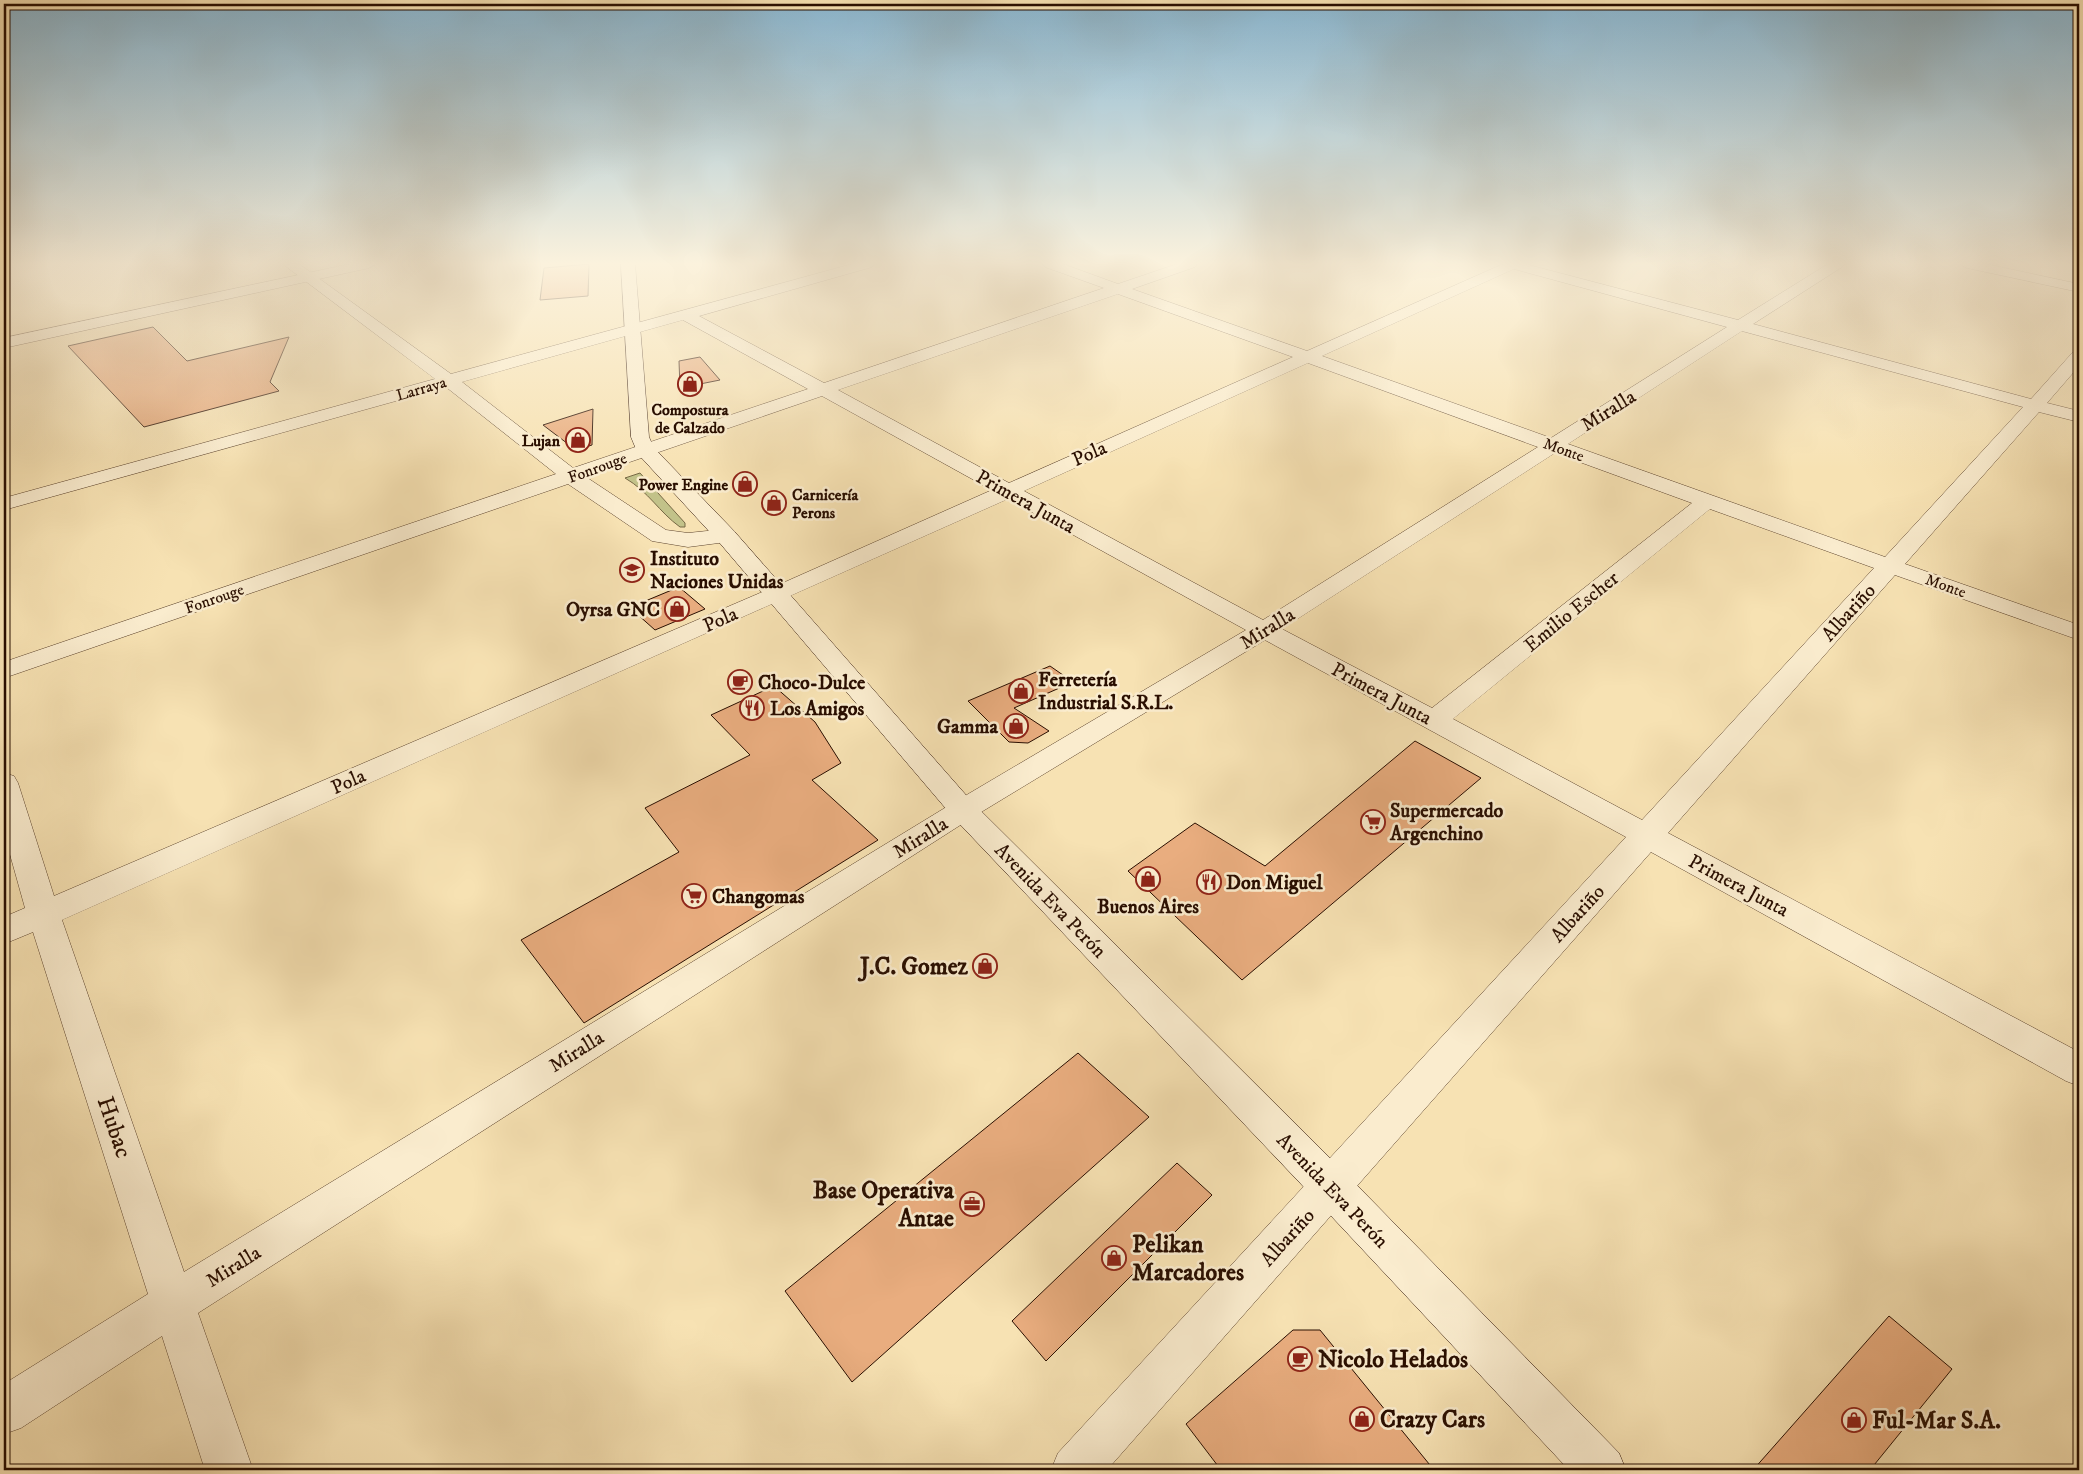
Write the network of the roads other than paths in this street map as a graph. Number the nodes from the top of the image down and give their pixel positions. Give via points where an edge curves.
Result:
1 (51, 333) edge
2 (384, 333) edge
3 (622, 333) edge
4 (632, 333) edge
5 (719, 333) edge
6 (989, 333) edge
7 (1242, 333) edge
8 (1359, 333) edge
9 (1729, 333) edge
10 (1765, 333) edge
11 (4, 343) edge
12 (1307, 356) junction
13 (2079, 356) edge
14 (448, 380) junction
15 (824, 390) junction
16 (2036, 405) junction
17 (2079, 417) edge
18 (1553, 444) junction
19 (645, 450) junction
20 (572, 477) junction
21 (1007, 490) junction
22 (1707, 501) junction
23 (4, 504) edge
24 (726, 536) junction
25 (1889, 565) junction
26 (775, 595) junction
27 (1264, 630) junction
28 (2079, 633) edge
29 (4, 670) edge
30 (1434, 720) junction
31 (4, 783) edge
32 (963, 810) junction
33 (1646, 835) junction
34 (43, 913) junction
35 (4, 931) edge
36 (2079, 1070) edge
37 (1332, 1188) junction
38 (174, 1302) junction
39 (4, 1411) edge
40 (229, 1470) edge
41 (1075, 1470) edge
42 (1602, 1470) edge

1 - 11 street
2 - 14 street
3 - 14 street, Larraya
4 - 19 street, Avenida Eva Perón via 640,437
5 - 15 street, Primera Junta
6 - 15 street, Fonrouge
7 - 12 street, Monte
8 - 12 street, Pola
9 - 18 street, Miralla
10 - 16 street
12 - 18 street, Monte
12 - 21 street, Pola
13 - 16 street, Albariño
14 - 20 street
14 - 23 street, Larraya
15 - 19 street, Fonrouge
15 - 21 street, Primera Junta
16 - 17 street
16 - 25 street, Albariño
18 - 22 street, Monte
18 - 27 street, Miralla
19 - 20 street, Fonrouge
19 - 24 street, Avenida Eva Perón
20 - 24 street via 660,536 688,540
20 - 29 street, Fonrouge
21 - 26 street, Pola
21 - 27 street, Primera Junta
22 - 25 street, Monte
22 - 30 street, Emilio Escher
24 - 26 street, Avenida Eva Perón
25 - 28 street, Monte
25 - 33 street, Albariño
26 - 32 street, Avenida Eva Perón
26 - 34 street, Pola
27 - 30 street, Primera Junta
27 - 32 street, Miralla
30 - 33 street, Primera Junta
31 - 34 street, Hubac
32 - 37 street, Avenida Eva Perón
32 - 38 street, Miralla
33 - 36 street, Primera Junta
33 - 37 street, Albariño
34 - 35 street, Pola
34 - 38 street, Hubac
37 - 41 street, Albariño
37 - 42 street, Avenida Eva Perón
38 - 39 street, Miralla
38 - 40 street, Hubac

